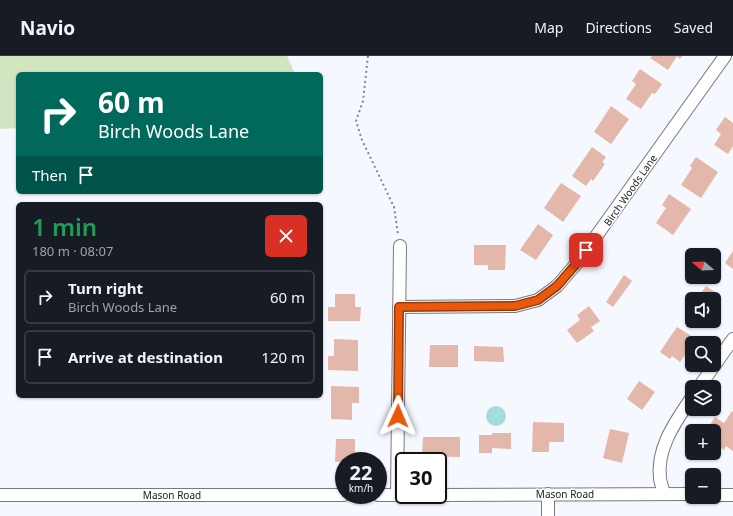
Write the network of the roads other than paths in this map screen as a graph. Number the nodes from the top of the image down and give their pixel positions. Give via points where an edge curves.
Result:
1 (725, 56) edge
2 (400, 246) road end
3 (399, 307) junction
4 (733, 339) edge
5 (704, 380) edge
6 (685, 407) edge
7 (401, 452) edge
8 (548, 494) junction
9 (664, 494) junction
10 (685, 494) edge
11 (721, 494) edge
12 (0, 495) edge
13 (335, 495) edge
14 (447, 495) edge
15 (733, 495) edge
16 (548, 516) edge

1 - 3 street, Birch Woods Lane via 577,263 557,286 538,300 515,306
2 - 3 street
3 - 7 street
4 - 5 street
6 - 9 street via 668,436 660,462 660,479
8 - 9 street, Mason Road
8 - 14 street, Mason Road
8 - 16 street
9 - 10 street, Mason Road
11 - 15 street
12 - 13 street, Mason Road

